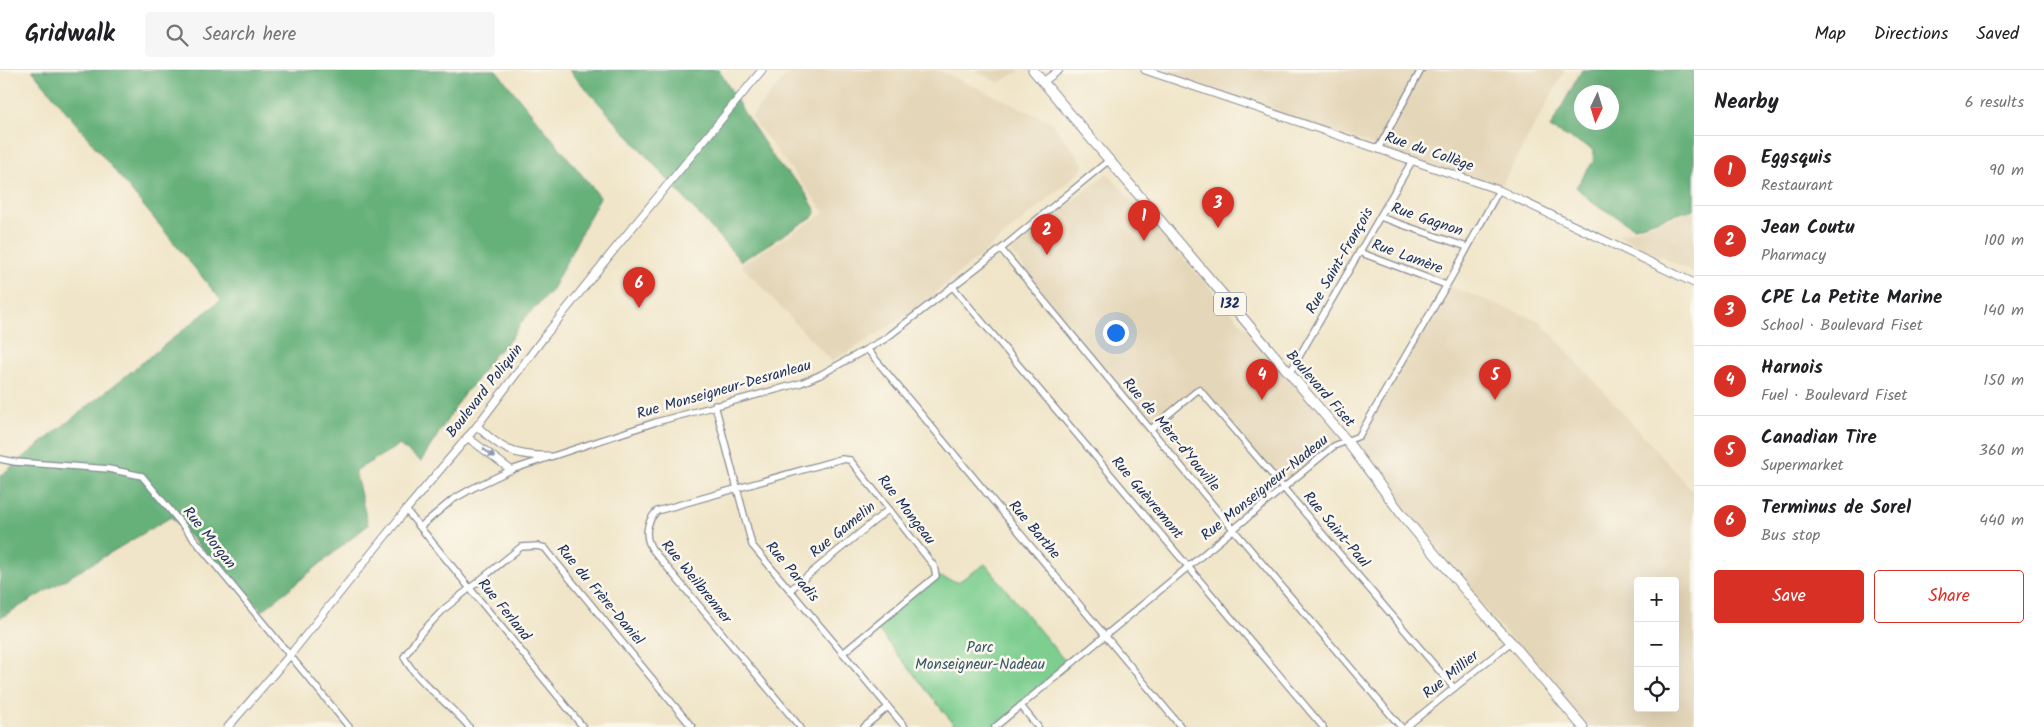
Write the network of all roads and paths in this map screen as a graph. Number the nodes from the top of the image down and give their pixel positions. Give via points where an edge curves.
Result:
1 (762, 70) edge
2 (1033, 70) edge
3 (1058, 70) edge
4 (1146, 70) edge
5 (1421, 70) edge
6 (1043, 82) junction
7 (1378, 149) junction
8 (1108, 161) junction
9 (1412, 161) junction
10 (1499, 190) junction
11 (1380, 217) junction
12 (1467, 247) junction
13 (1001, 249) junction
14 (1359, 252) junction
15 (1694, 283) edge
16 (1446, 285) junction
17 (952, 286) junction
18 (867, 349) junction
19 (1289, 374) junction
20 (714, 405) junction
21 (476, 426) junction
22 (1150, 430) junction
23 (467, 437) junction
24 (1346, 440) junction
25 (501, 448) junction
26 (548, 456) junction
27 (0, 459) edge
28 (512, 470) junction
29 (736, 488) junction
30 (1284, 488) junction
31 (889, 509) junction
32 (406, 510) junction
33 (420, 527) junction
34 (1233, 529) junction
35 (1188, 567) junction
36 (469, 587) junction
37 (790, 590) junction
38 (1105, 636) junction
39 (1511, 642) junction
40 (843, 653) junction
41 (290, 655) junction
42 (1454, 688) junction
43 (888, 706) junction
44 (1021, 706) junction
45 (228, 727) edge
46 (349, 727) edge
47 (469, 727) edge
48 (583, 727) edge
49 (692, 727) edge
50 (800, 727) edge
51 (864, 727) edge
52 (905, 727) edge
53 (995, 727) edge
54 (1038, 727) edge
55 (1181, 727) edge
56 (1323, 727) edge
57 (1401, 727) edge
58 (1406, 727) edge
59 (1583, 727) edge

1 - 21 street, Boulevard Poliquin
2 - 6 main road, Boulevard Fiset / 132
3 - 6 street
4 - 7 street, Rue du Collège
5 - 7 street
6 - 8 main road, Boulevard Fiset / 132
7 - 9 street, Rue du Collège
8 - 13 street, Rue Monseigneur-Desranleau
8 - 19 main road, Boulevard Fiset / 132
9 - 10 street, Rue du Collège
9 - 11 street, Rue Saint-François
10 - 12 street, Rue Monseigneur-Nadeau
10 - 15 street, Rue du Collège
11 - 12 street, Rue Gagnon
11 - 14 street, Rue Saint-François
12 - 16 street, Rue Monseigneur-Nadeau
13 - 17 street, Rue Monseigneur-Desranleau
13 - 22 street, Rue de Mère-d'Youville
14 - 16 street, Rue Lamère
14 - 19 street, Rue Saint-François
16 - 24 street, Rue Monseigneur-Nadeau via 1360,436
17 - 18 street, Rue Monseigneur-Desranleau via 885,339
17 - 35 street, Rue Guèvremont
18 - 20 street, Rue Monseigneur-Desranleau via 801,383
18 - 38 street, Rue Barthe
19 - 24 main road, Boulevard Fiset / 132
20 - 26 street, Rue Monseigneur-Desranleau
20 - 29 street, Rue Paradis
21 - 23 street, Boulevard Poliquin
21 - 25 street
22 - 30 street, Rue Saint-Paul via 1199,388
22 - 34 street, Rue de Mère-d'Youville
23 -> 28 street
23 - 32 street, Boulevard Poliquin
24 - 30 street, Rue Monseigneur-Nadeau via 1334,446
24 - 39 main road, Boulevard Fiset / 132 via 1403,516
25 - 26 street via 522,456
25 - 28 street
26 - 28 street, Rue Monseigneur-Desranleau
27 - 41 street, Rue Morgan via 109,468 142,476
28 - 33 street, Rue Monseigneur-Desranleau via 452,500
29 - 31 street, Rue Mongeau via 841,459 850,460
29 - 37 street, Rue Paradis via 752,545
29 - 50 street, Rue Weilbrenner via 657,511 646,529 648,542
30 - 34 street, Rue Monseigneur-Nadeau
30 - 42 street, Rue Saint-Paul
31 - 37 street, Rue Gamelin
31 - 40 street, Rue Mongeau via 934,566 936,576
32 - 33 street, Rue Ferland
32 - 41 street, Boulevard Poliquin
33 - 36 street, Rue Ferland
34 - 35 street, Rue Monseigneur-Nadeau
34 - 57 street, Rue de Mère-d'Youville
35 - 38 street, Rue Monseigneur-Nadeau
35 - 56 street, Rue Guèvremont
36 - 47 street, Rue du Frère-Daniel via 438,614 404,657
36 - 48 street, Rue Ferland
36 - 49 street, Rue du Frère-Daniel via 521,547 545,548
37 - 40 street, Rue Paradis
38 - 44 street, Rue Monseigneur-Nadeau
38 - 55 street, Rue Barthe
39 - 42 street, Rue Millier
39 - 59 main road, Boulevard Fiset / 132
40 - 43 street, Rue Paradis
41 - 45 street, Boulevard Poliquin
41 - 46 street, Rue Morgan
42 - 58 street, Rue Millier
43 - 51 street
43 - 52 street, Rue Paradis
44 - 53 street, Rue Monseigneur-Nadeau
44 - 54 street

